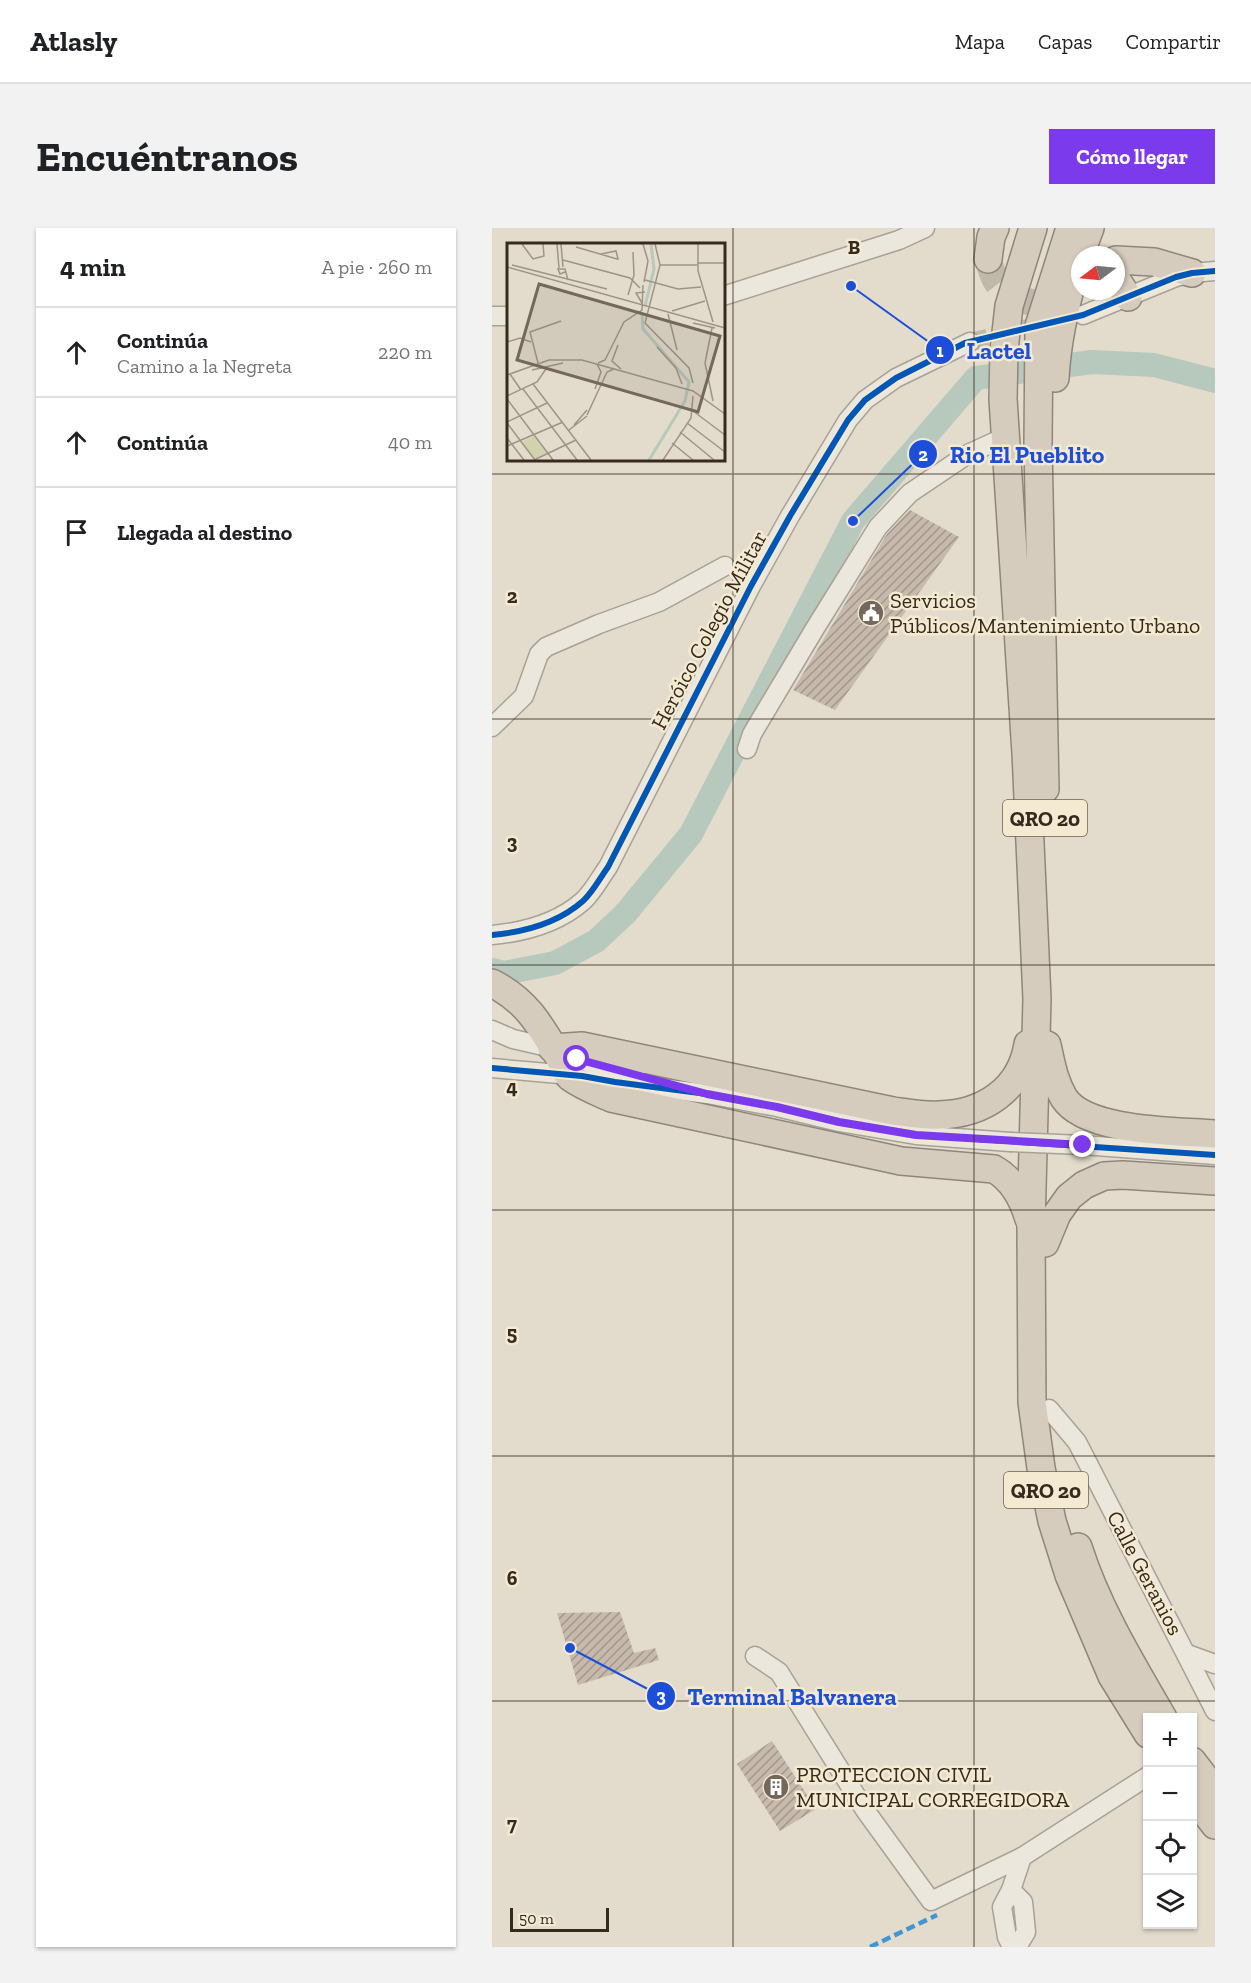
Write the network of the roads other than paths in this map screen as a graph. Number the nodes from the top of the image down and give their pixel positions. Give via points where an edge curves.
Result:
1 (925, 228) edge
2 (995, 228) edge
3 (1033, 228) edge
4 (1051, 228) edge
5 (1070, 228) edge
6 (1090, 228) edge
7 (1102, 228) edge
8 (1083, 246) edge
9 (1103, 246) edge
10 (988, 259) tunnel mouth
11 (1125, 260) edge
12 (1204, 272) edge
13 (1071, 284) edge
14 (1125, 288) edge
15 (724, 296) edge
16 (492, 315) edge
17 (507, 316) edge
18 (970, 342) tunnel mouth
19 (1005, 437) junction
20 (724, 566) dead end
21 (1044, 675) junction
22 (492, 727) edge
23 (747, 749) dead end
24 (1026, 753) junction
25 (492, 929) edge
26 (511, 933) junction
27 (492, 935) edge
28 (492, 983) edge
29 (1037, 999) junction
30 (527, 1010) junction
31 (492, 1030) edge
32 (513, 1039) junction
33 (1047, 1045) junction
34 (552, 1048) junction
35 (492, 1068) edge
36 (569, 1076) junction
37 (707, 1094) junction
38 (1215, 1134) edge
39 (1215, 1155) edge
40 (1215, 1181) edge
41 (1038, 1235) junction
42 (1048, 1409) junction
43 (1187, 1654) junction
44 (755, 1656) dead end
45 (1215, 1664) edge
46 (1215, 1711) edge
47 (1160, 1713) edge
48 (1143, 1726) edge
49 (1197, 1767) edge
50 (1143, 1779) edge
51 (1215, 1791) edge
52 (1197, 1802) edge
53 (1215, 1825) edge
54 (1022, 1857) junction
55 (1011, 1890) junction
56 (1012, 1947) edge
57 (1017, 1947) edge

1 - 15 street via 899,240
2 - 10 highway
3 - 19 highway via 1009,306 1004,350
4 - 24 highway, QRO 20 via 1024,330 1023,349 1020,444
5 - 21 highway, QRO 20 via 1039,326
6 - 8 highway
7 - 9 highway
11 - 12 highway
12 - 14 street
13 - 21 highway via 1057,347
16 - 17 street
18 - 26 street, Heróico Colegio Militar via 896,378 865,400 848,420 751,585 608,867 584,899 563,916
19 - 23 street via 968,454 910,493 878,527 752,734
19 - 24 highway
20 - 22 street via 659,602 546,647 539,654 524,696
21 - 33 highway, QRO 20
24 - 29 highway, QRO 20
25 - 26 street
26 - 27 street, Heróico Colegio Militar
28 - 30 highway via 516,997
29 - 34 highway via 1023,1062 1012,1084 982,1105 941,1115 893,1111 582,1046
29 - 41 highway, QRO 20
30 - 32 street via 524,1025
30 - 34 highway via 546,1033
31 - 32 street
32 - 34 street
33 - 38 highway via 1055,1081 1064,1098 1081,1114 1117,1125
33 - 41 highway, QRO 20
34 - 36 highway
34 - 37 street via 589,1063
35 - 36 street
36 - 37 street
36 - 41 highway via 611,1098 901,1161 993,1169 1018,1193
37 - 39 street, bridge via 916,1135
40 - 41 highway via 1104,1176 1069,1197
41 - 42 highway, QRO 20
41 - 48 highway, QRO 20 via 1032,1402 1052,1521 1094,1636 1112,1676
42 - 43 street, Calle Geranios via 1077,1442
42 - 47 highway, QRO 20 via 1061,1493 1079,1551 1105,1613
43 - 45 street
43 - 46 street, Calle Geranios
44 - 54 street via 779,1672 865,1810 931,1902
49 - 51 highway
50 - 54 street
52 - 53 highway
54 - 55 street
55 - 56 street via 1002,1907
55 - 57 street via 1023,1902 1026,1932

